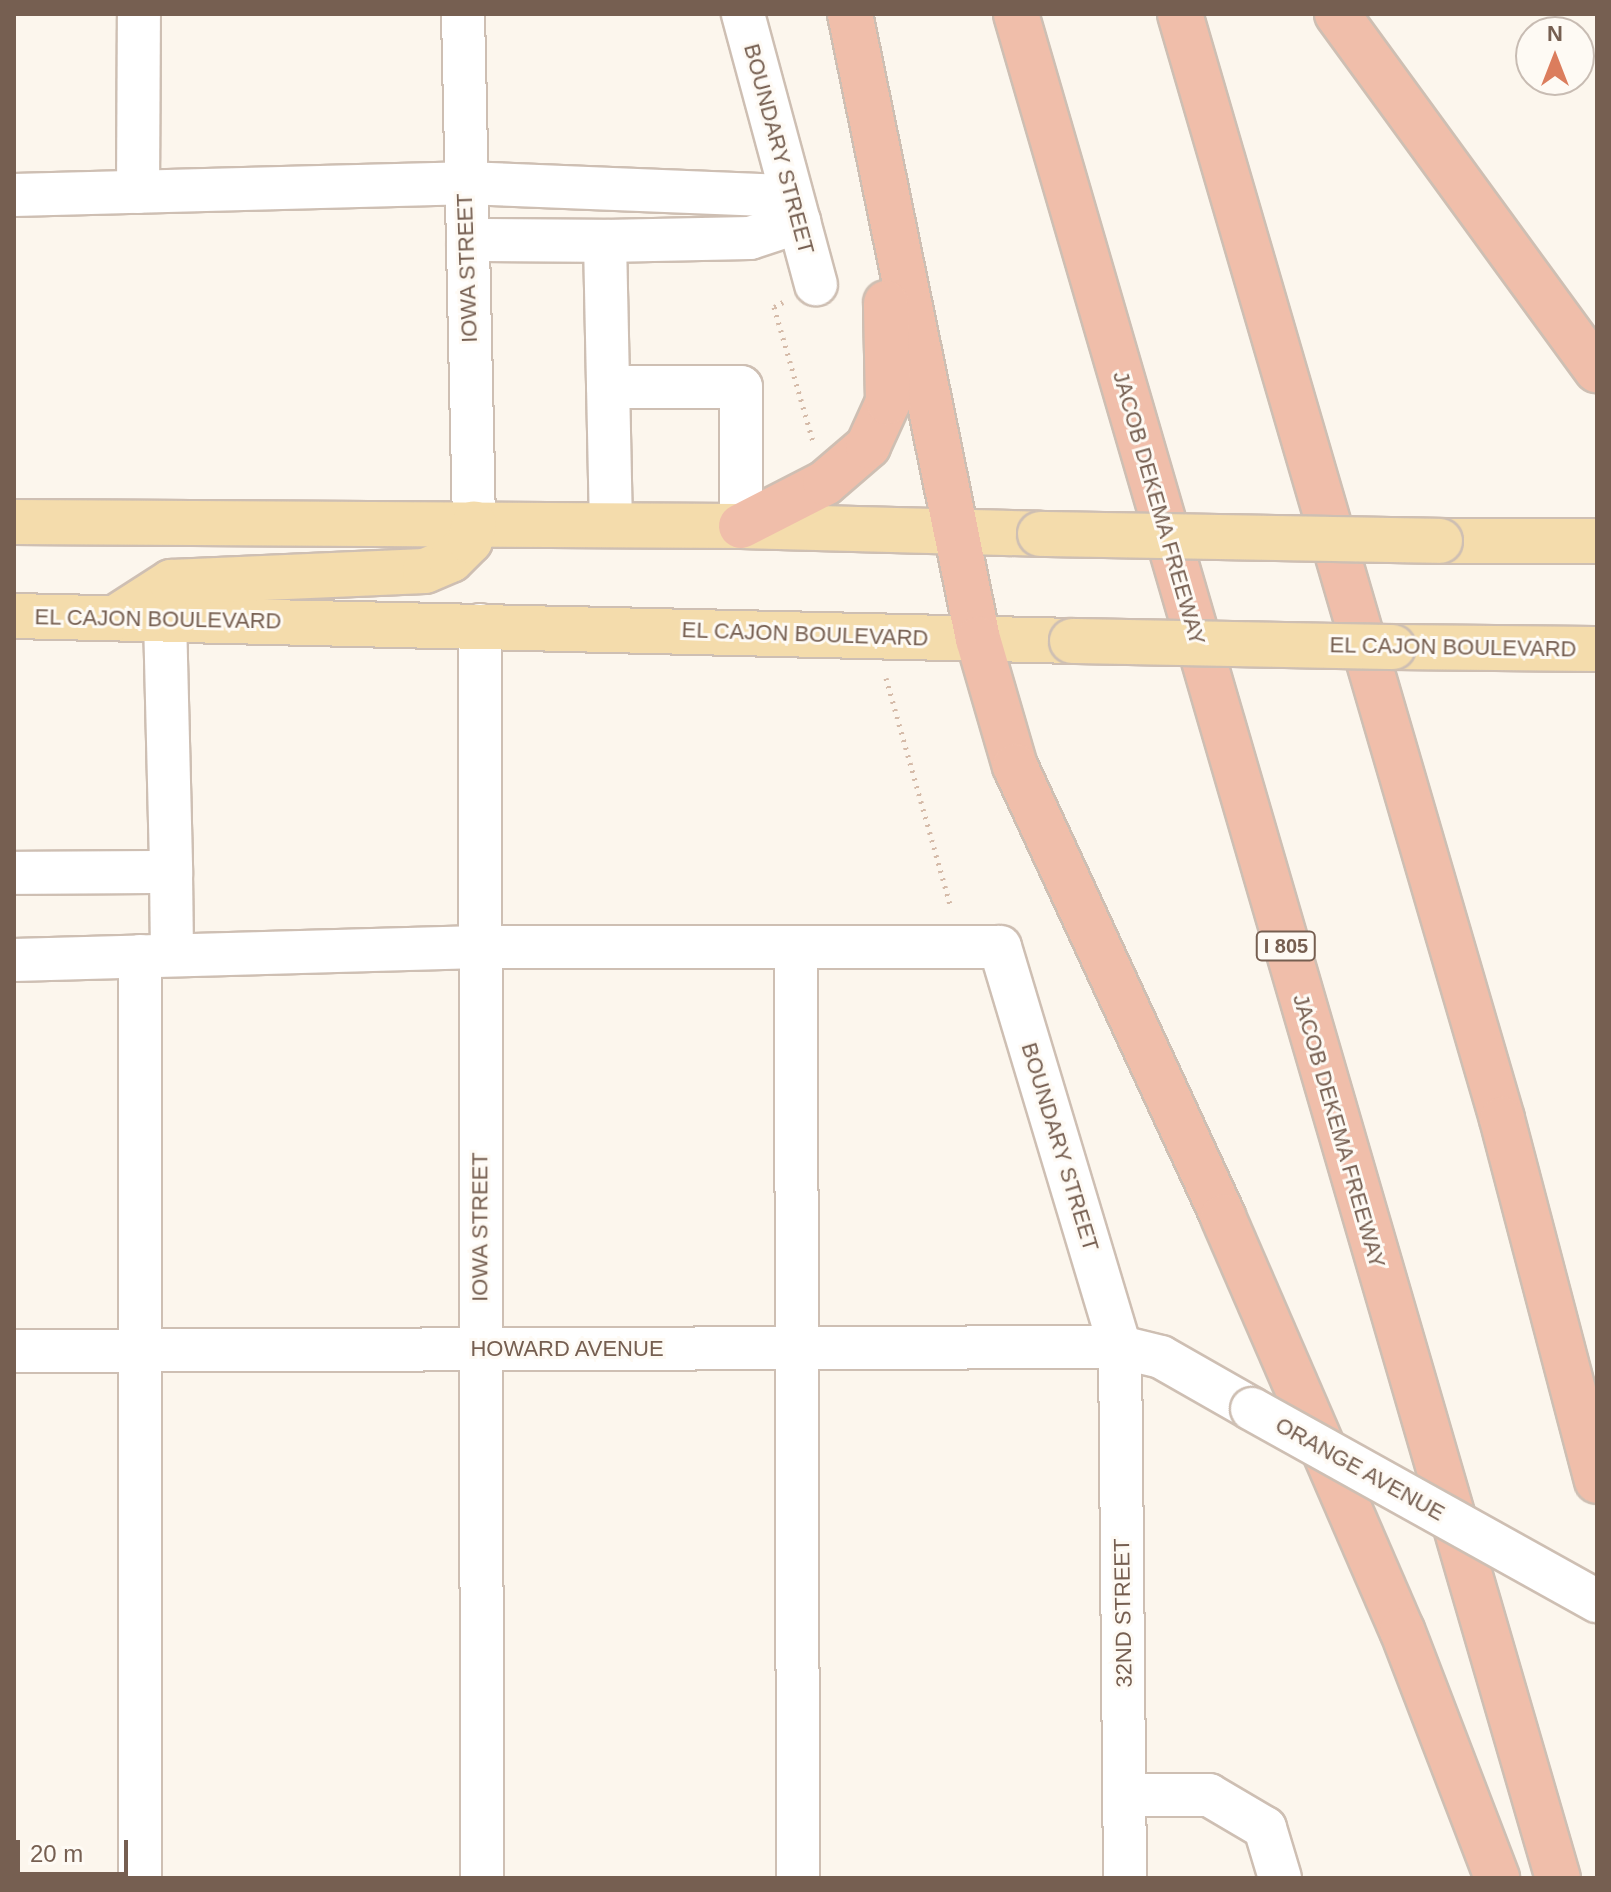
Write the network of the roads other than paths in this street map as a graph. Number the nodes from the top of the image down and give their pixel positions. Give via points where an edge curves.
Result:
1 (139, 14) edge
2 (463, 14) edge
3 (743, 14) edge
4 (850, 14) edge
5 (1016, 14) edge
6 (1180, 14) edge
7 (1337, 14) edge
8 (865, 86) junction
9 (464, 183) junction
10 (138, 192) junction
11 (14, 195) edge
12 (795, 209) junction
13 (468, 240) junction
14 (605, 241) junction
15 (816, 284) road end
16 (1597, 370) edge
17 (608, 387) junction
18 (14, 522) edge
19 (474, 523) junction
20 (611, 525) junction
21 (741, 526) junction
22 (954, 531) junction
23 (1597, 541) edge
24 (14, 616) edge
25 (115, 618) junction
26 (165, 618) junction
27 (480, 625) junction
28 (978, 639) junction
29 (1597, 649) edge
30 (171, 872) junction
31 (14, 873) edge
32 (480, 947) junction
33 (796, 948) junction
34 (156, 956) junction
35 (14, 960) edge
36 (1120, 1347) junction
37 (799, 1348) junction
38 (480, 1349) junction
39 (143, 1350) junction
40 (14, 1351) edge
41 (1597, 1481) edge
42 (1597, 1601) edge
43 (1124, 1795) junction
44 (140, 1878) edge
45 (482, 1878) edge
46 (798, 1878) edge
47 (1125, 1878) edge
48 (1280, 1878) edge
49 (1497, 1878) edge
50 (1558, 1878) edge

1 - 10 street
2 - 9 street, IOWA STREET
3 - 12 street, BOUNDARY STREET
4 - 8 highway
5 - 50 highway, JACOB DEKEMA FREEWAY / I 805
6 - 41 highway via 1502,1119
7 - 16 highway
8 - 21 highway via 890,348 888,402 868,446 839,474
8 - 22 highway
9 - 10 street
9 - 12 street
9 - 13 street, IOWA STREET
10 - 11 street
12 - 14 street via 750,238
12 - 15 street, BOUNDARY STREET
13 - 14 street
13 - 19 street, IOWA STREET
14 - 17 street
17 - 20 street
17 - 21 street via 741,387
18 - 19 main road
19 - 20 main road
19 - 25 main road via 470,541 451,560 425,571 171,582
20 - 21 main road
21 - 22 main road
22 - 23 main road, bridge
22 - 28 highway
24 - 25 main road, EL CAJON BOULEVARD
25 - 26 main road, EL CAJON BOULEVARD
26 - 27 main road, EL CAJON BOULEVARD
26 - 30 street
27 - 28 main road, EL CAJON BOULEVARD
27 - 32 street, IOWA STREET
28 - 29 main road, EL CAJON BOULEVARD, bridge
28 - 49 highway via 1015,766 1223,1217 1396,1615
30 - 31 street
30 - 34 street
32 - 33 street
32 - 34 street
32 - 38 street, IOWA STREET
33 - 36 street, BOUNDARY STREET via 981,947
33 - 37 street
34 - 35 street
34 - 39 street
36 - 37 street, HOWARD AVENUE
36 - 42 street, ORANGE AVENUE, bridge via 1161,1357
36 - 43 street, 32ND STREET
37 - 38 street, HOWARD AVENUE
37 - 46 street
38 - 39 street, HOWARD AVENUE
38 - 45 street, IOWA STREET
39 - 40 street, HOWARD AVENUE
39 - 44 street
43 - 47 street, 32ND STREET
43 - 48 street via 1209,1795 1265,1828

